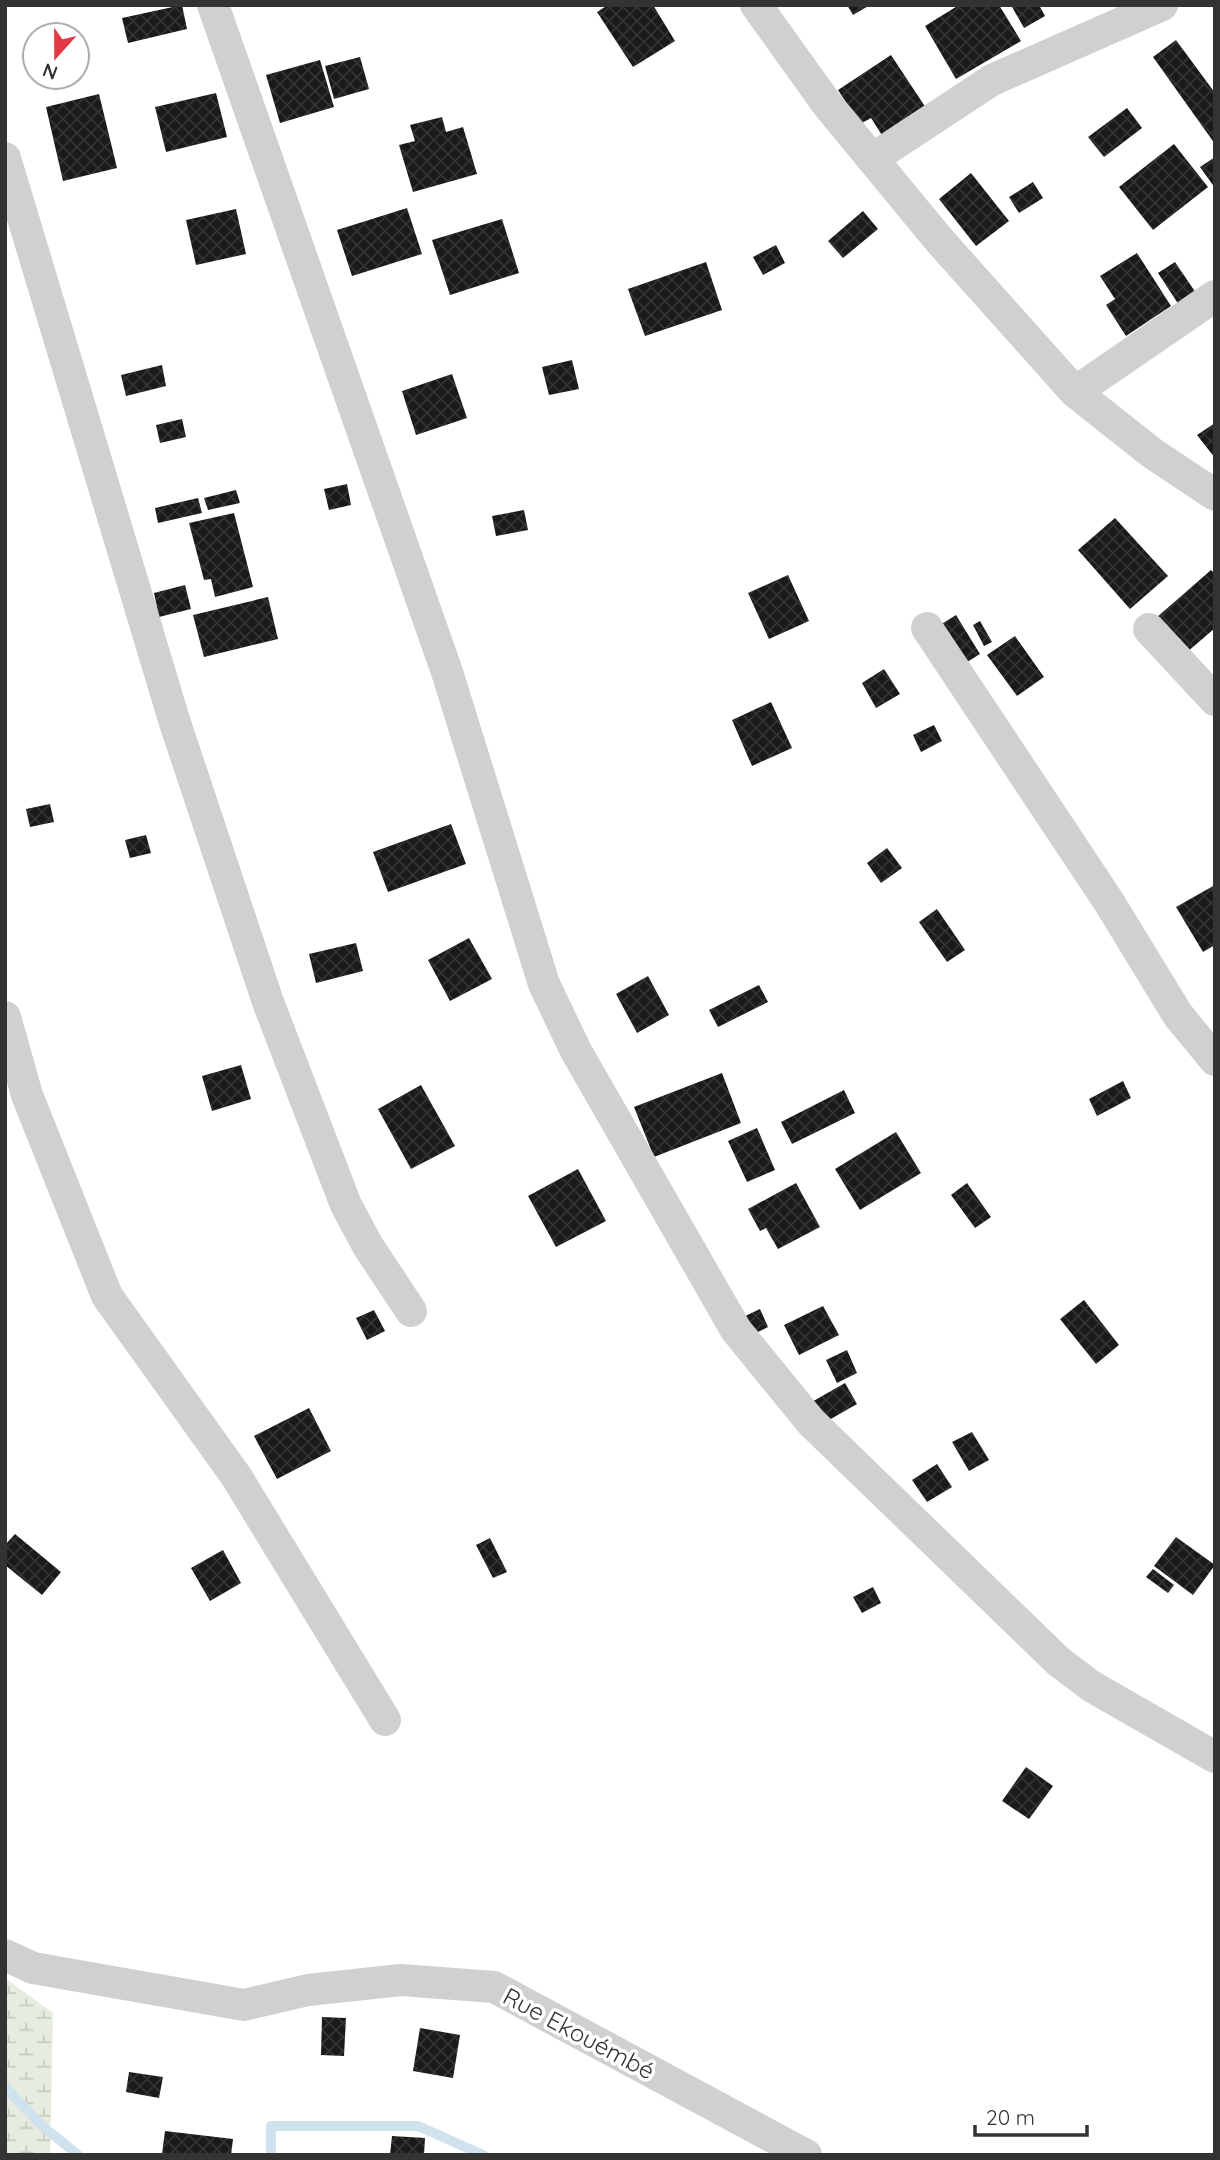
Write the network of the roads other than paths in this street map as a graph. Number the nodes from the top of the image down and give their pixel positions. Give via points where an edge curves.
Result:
1 (213, 5) edge
2 (756, 5) edge
3 (1162, 5) edge
4 (5, 158) edge
5 (872, 159) junction
6 (1215, 296) edge
7 (1074, 392) junction
8 (1215, 495) edge
9 (928, 628) dead end
10 (1149, 629) dead end
11 (1215, 700) edge
12 (5, 1017) edge
13 (1215, 1060) edge
14 (411, 1311) dead end
15 (385, 1720) dead end
16 (1215, 1757) edge
17 (5, 1955) edge
18 (806, 2155) edge

1 - 16 street via 447,672 544,984 576,1051 736,1330 811,1422 1058,1661 1091,1686
2 - 5 street
3 - 5 street via 992,80
4 - 14 street via 175,723 268,1002 346,1205
5 - 7 street
6 - 7 street
7 - 8 street
9 - 13 street via 1178,1015
10 - 11 street
12 - 15 street via 27,1095 107,1296 236,1476
17 - 18 street, Rue Ekouémbé via 33,1968 244,2005 308,1990 401,1980 494,1987

